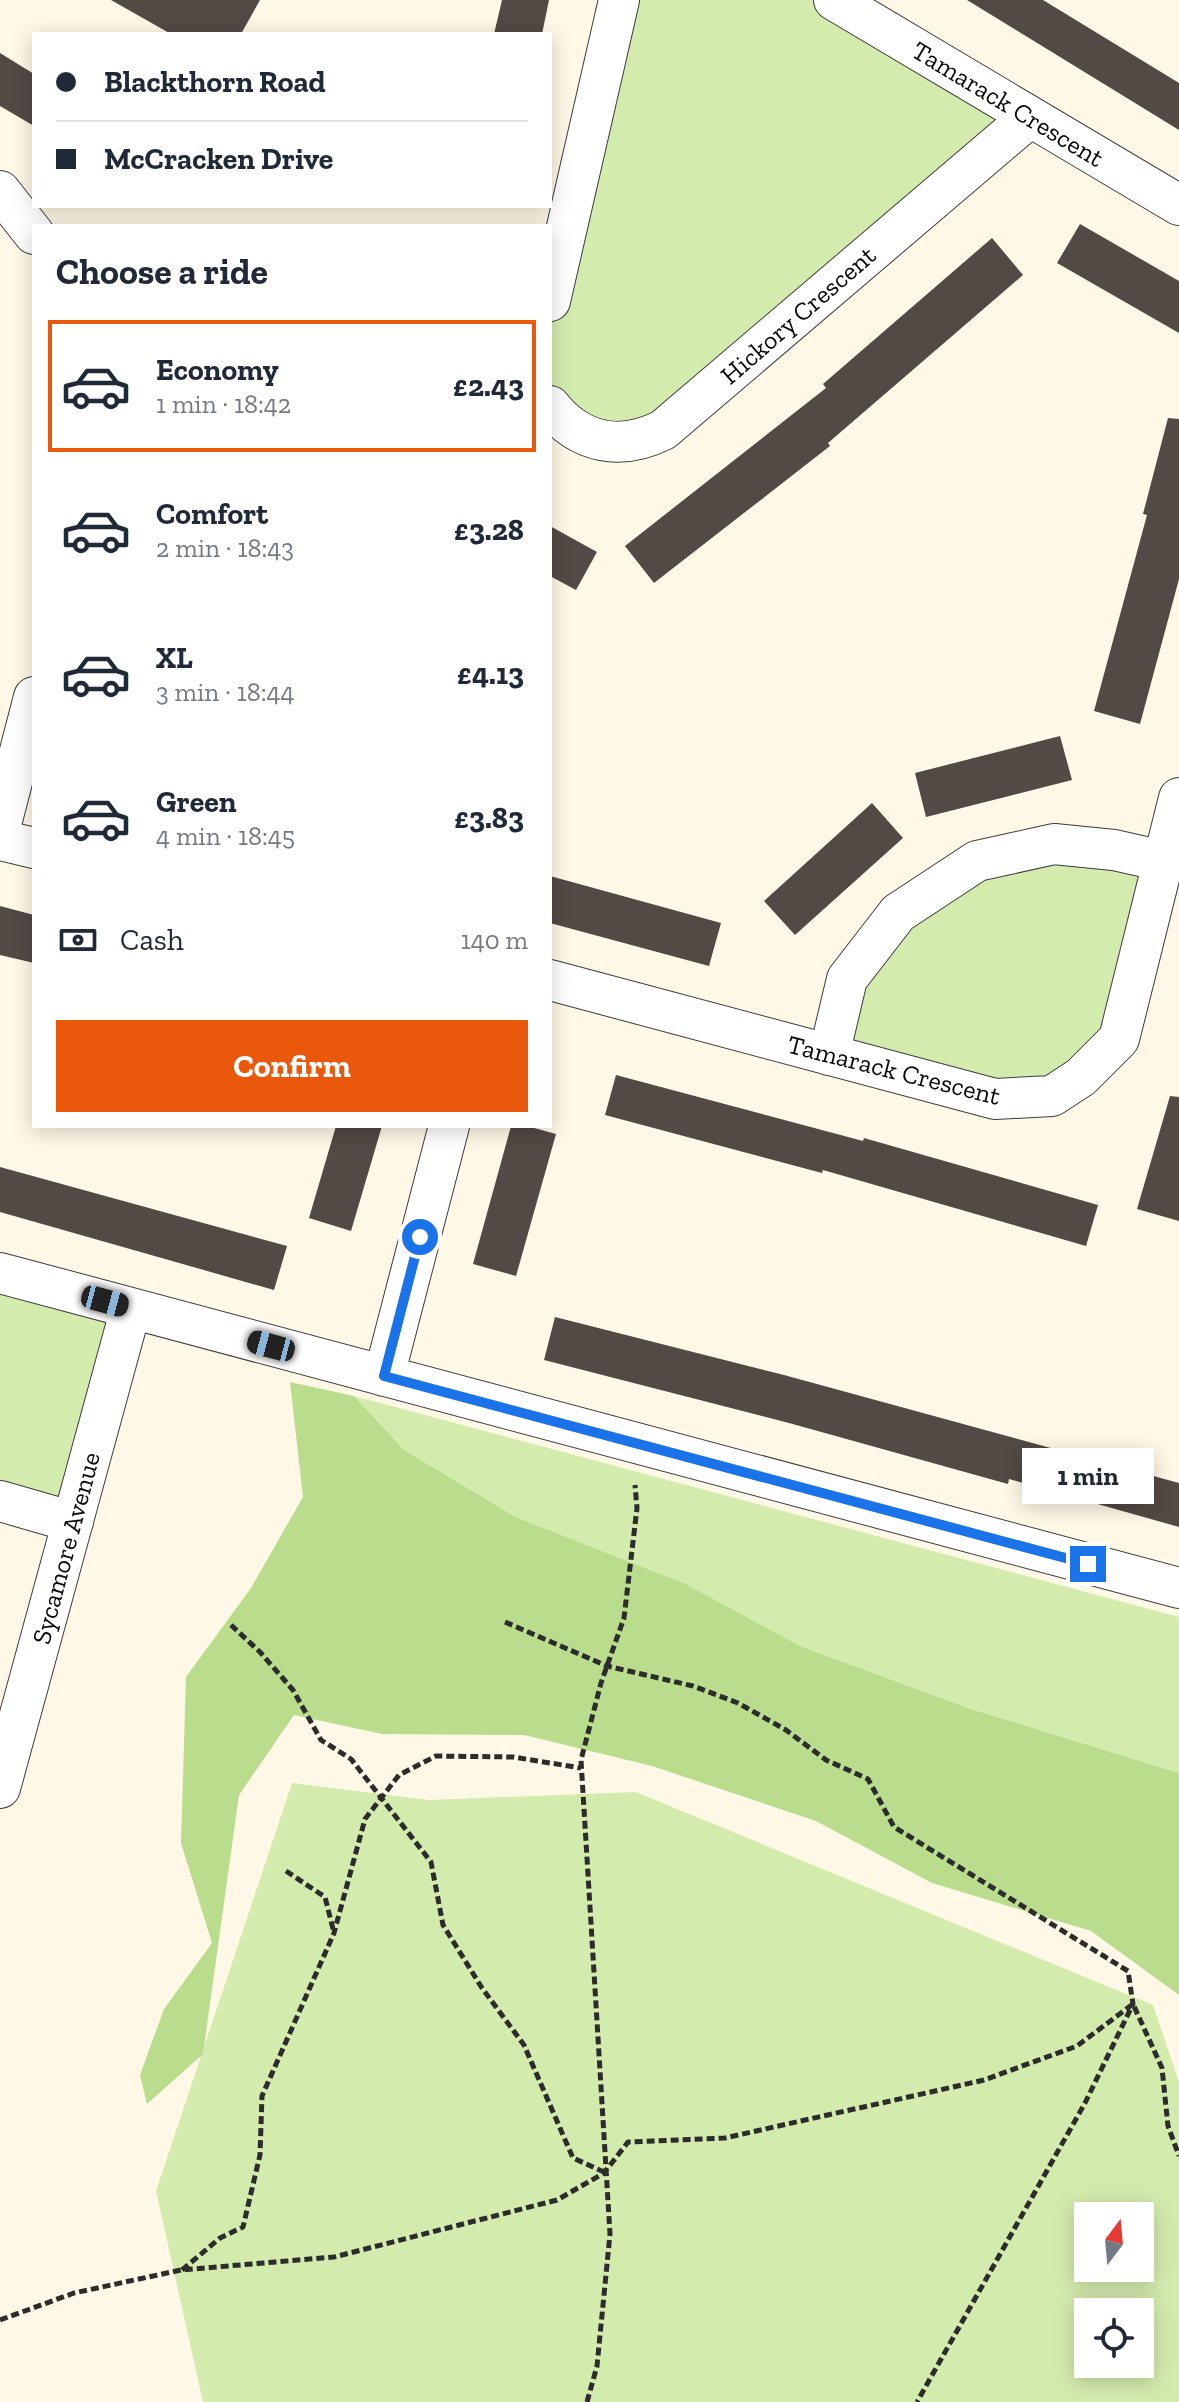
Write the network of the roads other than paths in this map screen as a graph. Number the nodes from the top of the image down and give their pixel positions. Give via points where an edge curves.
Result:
1 (619, 0) edge
2 (837, 1) edge
3 (1030, 117) junction
4 (0, 191) edge
5 (1179, 205) edge
6 (32, 231) edge
7 (552, 292) edge
8 (552, 408) edge
9 (32, 705) edge
10 (1179, 798) edge
11 (0, 828) edge
12 (0, 840) edge
13 (32, 848) edge
14 (1163, 861) junction
15 (552, 981) edge
16 (829, 1055) junction
17 (448, 1128) edge
18 (0, 1273) edge
19 (131, 1308) junction
20 (384, 1376) junction
21 (0, 1501) edge
22 (73, 1522) junction
23 (1179, 1588) edge
24 (0, 1788) edge

1 - 7 street
2 - 3 street, Tamarack Crescent
3 - 5 street, Tamarack Crescent
3 - 8 street, Hickory Crescent via 663,430 627,443 592,439
4 - 6 street
9 - 11 street
10 - 14 street, Tamarack Crescent
12 - 13 street
14 - 16 street via 1054,844 977,861 898,913 847,979
14 - 16 street, Tamarack Crescent via 1119,1039 1081,1077 1052,1096 995,1099
15 - 16 street, Tamarack Crescent
17 - 20 street
18 - 19 street
19 - 20 street
19 - 22 street, Sycamore Avenue
20 - 23 street
21 - 22 street
22 - 24 street, Sycamore Avenue

